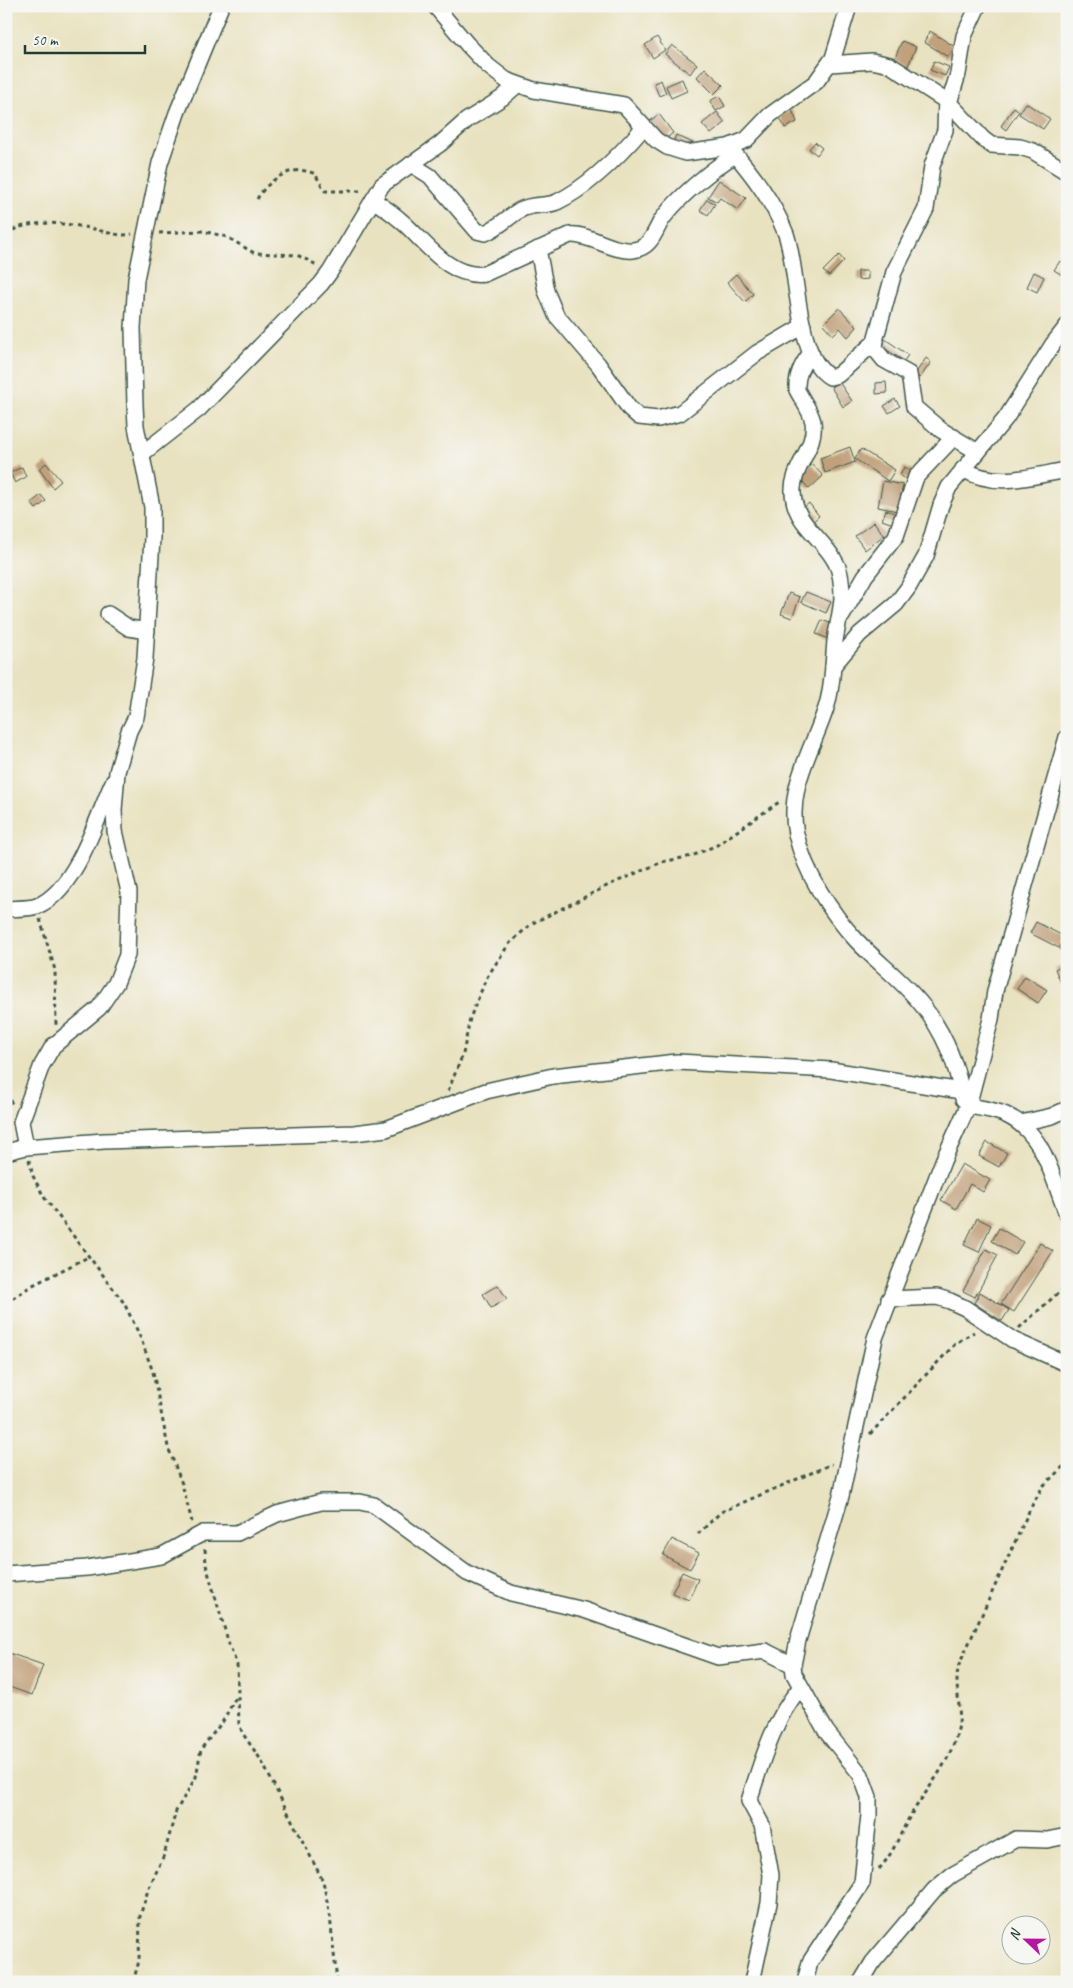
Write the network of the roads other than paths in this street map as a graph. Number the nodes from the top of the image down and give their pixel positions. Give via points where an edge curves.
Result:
1 (221, 6) edge
2 (435, 6) edge
3 (849, 6) edge
4 (978, 6) edge
5 (830, 64) junction
6 (517, 85) junction
7 (948, 102) junction
8 (644, 127) junction
9 (732, 151) junction
10 (411, 164) junction
11 (1067, 172) edge
12 (373, 200) junction
13 (538, 249) junction
14 (803, 326) junction
15 (1067, 326) edge
16 (876, 341) junction
17 (811, 353) junction
18 (954, 437) junction
19 (978, 452) junction
20 (143, 453) junction
21 (963, 469) junction
22 (1067, 470) edge
23 (108, 614) dead end
24 (838, 624) junction
25 (147, 632) junction
26 (832, 667) junction
27 (1067, 737) edge
28 (117, 772) junction
29 (6, 908) edge
30 (961, 1091) junction
31 (967, 1109) junction
32 (1067, 1109) edge
33 (1021, 1123) junction
34 (26, 1147) junction
35 (6, 1152) edge
36 (1067, 1214) edge
37 (889, 1299) junction
38 (1067, 1364) edge
39 (6, 1574) edge
40 (793, 1666) junction
41 (800, 1688) junction
42 (1067, 1836) edge
43 (752, 1982) edge
44 (805, 1982) edge
45 (861, 1982) edge

1 - 20 street via 163,154 136,279 133,328 136,426
2 - 6 street via 488,66
3 - 5 street
4 - 7 street via 964,36 958,74
5 - 7 street via 881,61 901,70
5 - 9 street via 816,82 770,115
6 - 8 street via 560,96 624,105
6 - 10 street
7 - 11 street via 992,145 1033,151
7 - 16 street via 945,130 932,166 926,209 899,258
8 - 9 street via 667,147 686,154
8 - 10 street via 609,163 568,196 554,203 528,206 485,233 477,232 430,176
9 - 13 street via 667,214 651,241 643,246 625,250 575,234
9 - 14 street via 770,198 786,235
10 - 12 street via 382,185
12 - 13 street via 399,218 440,258 474,276
12 - 20 street via 330,272 199,409
13 - 14 street via 546,291 556,315 598,364 629,408 639,416 658,419 680,413 756,353
14 - 17 street
15 - 19 street via 1006,418
16 - 17 street via 834,377 827,375
16 - 18 street via 878,355 909,374 914,407
17 - 24 street via 803,363 796,384 814,429 794,480 793,501 801,522 837,564 842,589
18 - 19 street
18 - 24 street via 916,477 896,536 865,576
19 - 21 street
20 - 25 street via 152,507
21 - 22 street via 977,478 996,480
21 - 26 street via 949,487 926,556 908,588 896,604 860,634
23 - 25 street via 129,628
24 - 26 street
25 - 28 street via 136,717
26 - 30 street via 827,703 796,786 792,809 796,835 819,889 856,940 923,1006 951,1052
27 - 31 street via 995,991 991,1019
28 - 29 street via 75,868 58,892 37,906
28 - 34 street via 115,824 129,892 127,955 116,983 99,1008 54,1046 42,1065 21,1122
30 - 31 street
30 - 34 street via 831,1070 676,1062 553,1076 486,1091 386,1129
31 - 33 street via 1004,1114
31 - 37 street
32 - 33 street
33 - 36 street via 1029,1130 1050,1165
34 - 35 street
37 - 38 street via 937,1297 965,1308 1013,1340
37 - 40 street via 875,1338 840,1496 812,1586
39 - 40 street via 86,1568 161,1556 203,1533 237,1533 277,1514 321,1502 360,1502 374,1505 467,1573 511,1593 584,1610 718,1657 765,1651
40 - 41 street
41 - 43 street via 771,1734 749,1801 762,1826 770,1875 769,1903
41 - 44 street via 826,1731 861,1776 869,1797 862,1883 810,1962
42 - 45 street via 1047,1840 1016,1838 952,1875 934,1890 873,1962

